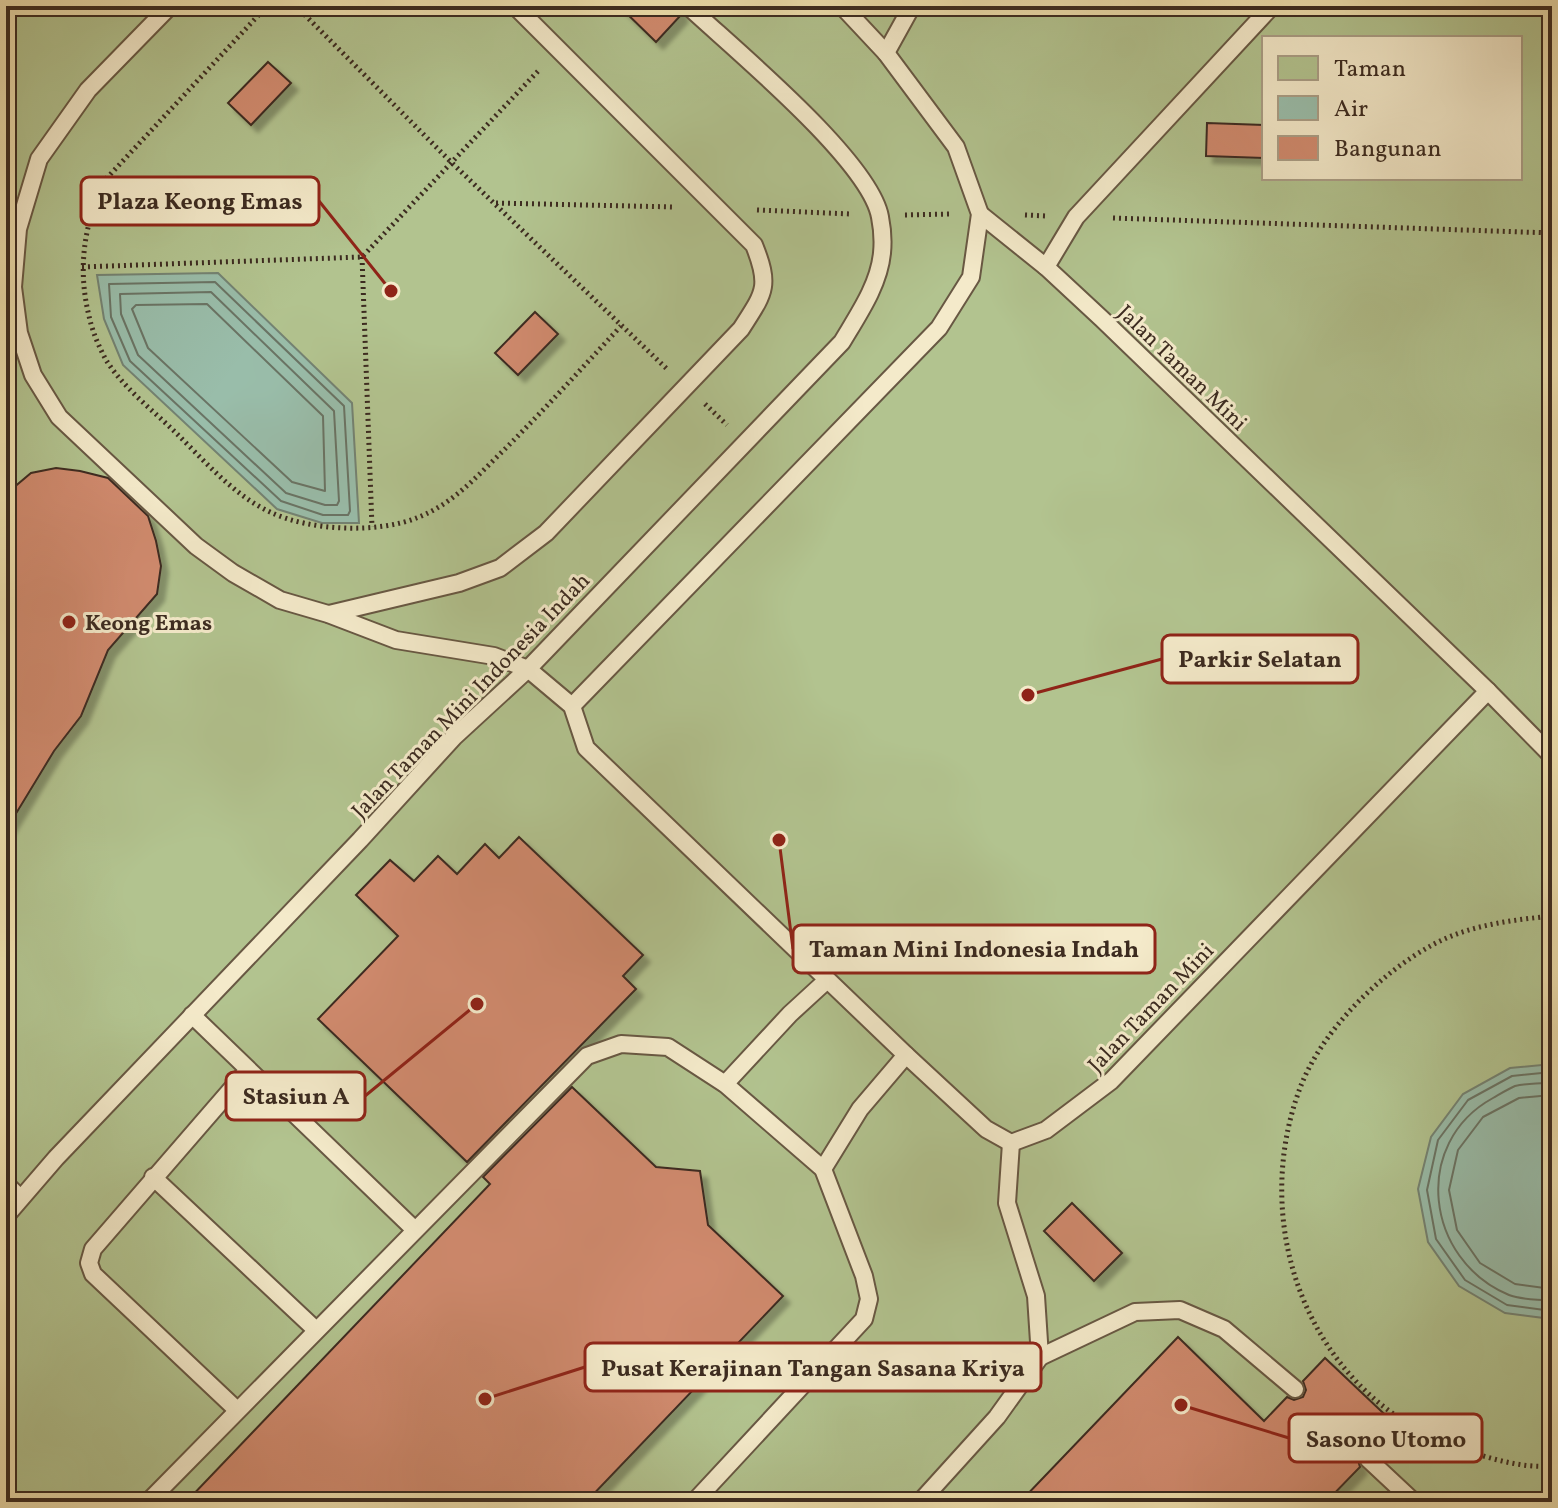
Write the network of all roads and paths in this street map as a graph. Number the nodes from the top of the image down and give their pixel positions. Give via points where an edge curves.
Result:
1 (170, 6) edge
2 (267, 6) edge
3 (296, 6) edge
4 (515, 6) edge
5 (842, 6) edge
6 (912, 6) edge
7 (1272, 6) edge
8 (689, 7) edge
9 (560, 48) junction
10 (886, 53) junction
11 (452, 163) junction
12 (980, 214) junction
13 (362, 257) junction
14 (82, 267) junction
15 (1046, 267) junction
16 (10, 287) edge
17 (621, 326) junction
18 (686, 387) junction
19 (745, 442) junction
20 (372, 527) junction
21 (328, 614) junction
22 (528, 669) junction
23 (1488, 691) junction
24 (572, 706) junction
25 (1552, 756) edge
26 (1552, 916) edge
27 (826, 981) junction
28 (192, 1015) junction
29 (906, 1055) junction
30 (248, 1070) junction
31 (725, 1084) junction
32 (1011, 1143) junction
33 (823, 1169) junction
34 (153, 1177) junction
35 (6, 1184) edge
36 (20, 1198) junction
37 (6, 1216) edge
38 (415, 1230) junction
39 (316, 1330) junction
40 (1040, 1357) junction
41 (1295, 1389) dead end
42 (237, 1410) junction
43 (1368, 1459) dead end
44 (1552, 1466) edge
45 (148, 1502) edge
46 (694, 1502) edge
47 (920, 1502) edge
48 (1414, 1502) edge

1 - 16 lane via 88,90 39,159 18,229
2 - 14 path via 106,179 84,239
3 - 11 path
4 - 9 lane
5 - 10 lane
6 - 10 lane
7 - 15 lane via 1076,217
8 - 19 lane, Jalan Taman Mini Indonesia Indah via 829,138 864,182 880,215 882,254 869,296 842,342
9 - 11 path
9 - 18 lane via 754,245 763,268 762,296 741,329
10 - 12 lane via 956,147
11 - 13 path
11 - 17 path
12 - 15 lane, Jalan Taman Mini
12 - 24 lane via 971,277 939,328
13 - 14 path
13 - 20 path
14 - 20 path via 90,322 106,359 128,387 243,495 301,523
15 - 23 lane, Jalan Taman Mini
16 - 21 lane via 33,375 59,417 196,546 280,600
17 - 18 path
17 - 20 path via 456,497 418,518
18 - 19 path
18 - 21 lane via 546,533 500,568
19 - 22 lane, Jalan Taman Mini Indonesia Indah
21 - 22 lane via 396,640 494,656
22 - 24 lane
22 - 28 lane, Jalan Taman Mini Indonesia Indah via 454,737
23 - 25 lane, Jalan Taman Mini
23 - 32 lane, Jalan Taman Mini via 1111,1081 1046,1130
24 - 27 lane via 586,748
26 - 44 path via 1498,922 1436,943 1380,980 1334,1028 1301,1086 1283,1150 1281,1216 1294,1282 1324,1341 1366,1393 1419,1432 1480,1457
27 - 29 lane
27 - 31 lane
28 - 30 lane
28 - 36 lane, Jalan Taman Mini Indonesia Indah
29 - 32 lane via 986,1129
29 - 33 lane via 860,1109
30 - 34 lane
30 - 38 lane
31 - 33 lane
31 - 38 lane via 668,1047 621,1044 587,1056
32 - 40 lane via 1007,1203 1036,1296
33 - 46 lane via 864,1276 869,1299 864,1319
34 - 39 lane
34 - 42 lane via 93,1249 89,1263 93,1274
35 - 36 lane
36 - 37 lane, Jalan Taman Mini Indonesia Indah
38 - 39 lane
39 - 42 lane
40 - 41 lane via 1135,1312 1180,1310 1224,1329
40 - 47 lane via 997,1417
42 - 45 lane
43 - 48 lane

